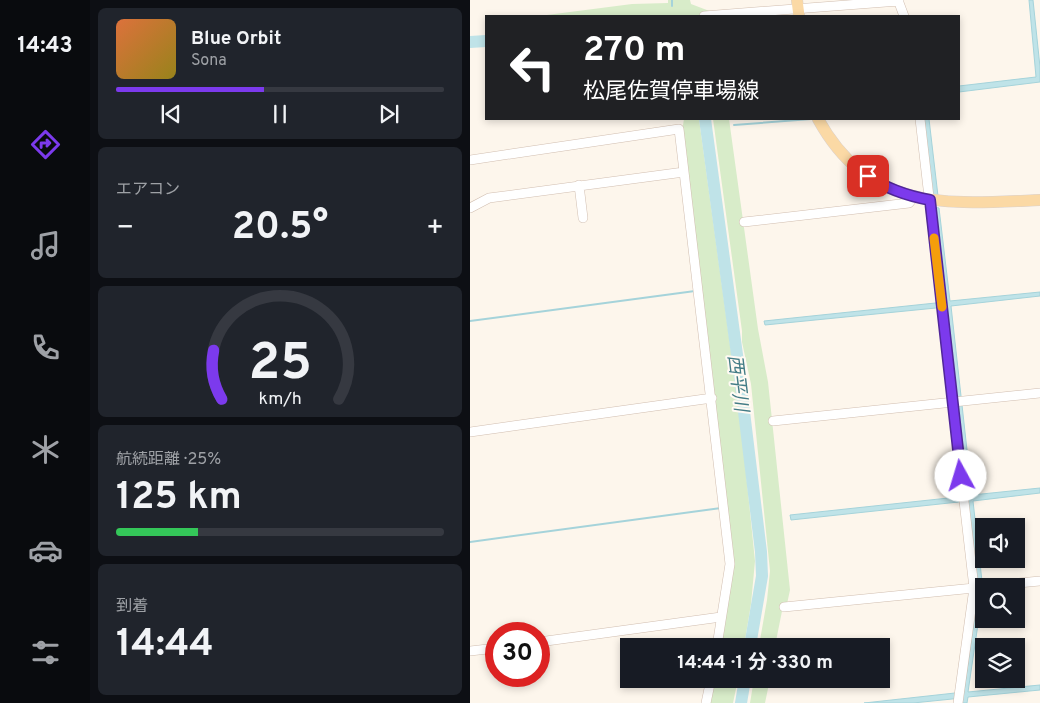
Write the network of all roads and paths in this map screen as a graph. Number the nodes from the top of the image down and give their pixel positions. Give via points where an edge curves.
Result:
1 (898, 0) edge
2 (798, 8) edge
3 (716, 15) edge
4 (904, 15) edge
5 (819, 120) edge
6 (920, 120) edge
7 (470, 160) edge
8 (684, 172) junction
9 (580, 185) junction
10 (914, 197) junction
11 (930, 200) junction
12 (1040, 200) edge
13 (470, 208) edge
14 (583, 218) dead end
15 (744, 222) dead end
16 (1040, 393) edge
17 (712, 398) junction
18 (952, 402) junction
19 (773, 421) dead end
20 (470, 432) edge
21 (1040, 581) edge
22 (1025, 582) edge
23 (974, 588) junction
24 (784, 607) dead end
25 (721, 617) junction
26 (718, 638) edge
27 (550, 640) edge
28 (485, 649) edge
29 (470, 651) edge
30 (709, 688) edge
31 (959, 698) edge
32 (706, 703) edge

1 - 2 street
1 - 4 street
2 - 3 street
5 - 10 main road via 840,152 858,169 879,183
6 - 11 street
7 - 8 street via 679,128
8 - 9 street
8 - 17 street
9 - 13 street via 489,198
9 - 14 street
10 - 11 main road
10 - 15 street via 909,203
11 - 12 main road via 952,203
11 - 18 street
16 - 18 street
17 - 20 street
17 - 25 street via 730,564
18 - 19 street
18 - 23 street
21 - 22 street
23 - 24 street
23 - 31 street
25 - 26 street
25 - 27 street
28 - 29 street
30 - 32 street

